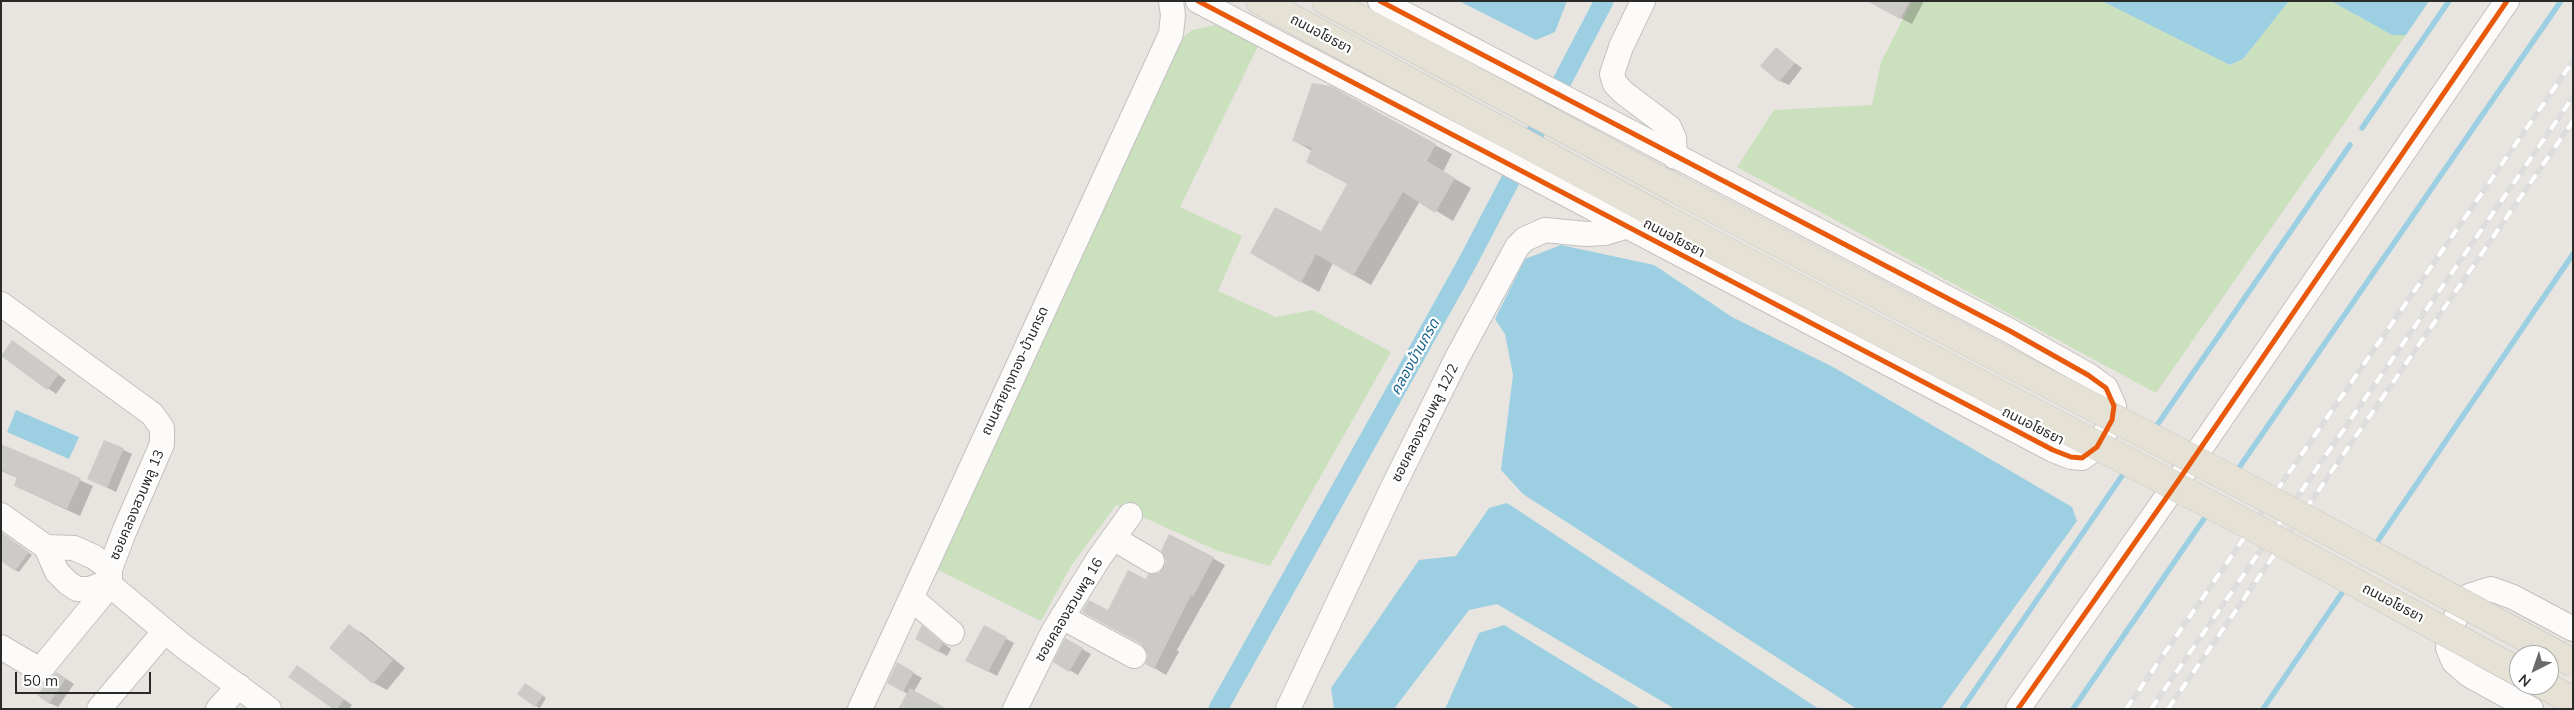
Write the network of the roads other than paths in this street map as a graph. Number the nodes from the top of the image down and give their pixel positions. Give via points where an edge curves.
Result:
1 (1171, 1) edge
2 (1260, 1) edge
3 (1326, 1) edge
4 (1380, 1) edge
5 (1642, 1) edge
6 (2507, 1) edge
7 (1208, 7) edge
8 (1171, 34) junction
9 (1584, 125) junction
10 (1675, 157) junction
11 (1558, 174) junction
12 (1628, 226) junction
13 (1, 304) edge
14 (1, 515) edge
15 (1130, 515) dead end
16 (1113, 538) junction
17 (46, 547) junction
18 (1152, 561) dead end
19 (110, 579) junction
20 (911, 598) junction
21 (1062, 617) junction
22 (2573, 629) edge
23 (165, 631) junction
24 (952, 633) dead end
25 (1, 647) edge
26 (1134, 656) dead end
27 (2573, 663) edge
28 (2509, 667) edge
29 (238, 686) junction
30 (2559, 693) edge
31 (2573, 701) edge
32 (99, 709) edge
33 (218, 709) edge
34 (269, 709) edge
35 (860, 709) edge
36 (1015, 709) edge
37 (1288, 709) edge
38 (2018, 709) edge
39 (2531, 709) edge

1 - 8 street, ถนนสายถุงทอง-บ้านกรด
2 - 11 main road, ถนนอโยธยา via 1513,136
3 - 9 main road, ถนนอโยธยา via 1528,110
4 - 9 street, ถนนอโยธยา via 1540,86
5 - 10 street via 1620,47 1612,74 1624,93 1669,127 1674,138
6 - 38 street
7 - 8 street, ถนนสายถุงทอง-บ้านกรด
7 - 11 street, ถนนอโยธยา via 1500,160
8 - 20 street, ถนนสายถุงทอง-บ้านกรด
9 - 10 street, ถนนอโยธยา
9 - 27 main road, ถนนอโยธยา, bridge via 1678,190 2265,497
10 - 12 street, ถนนอโยธยา via 2088,375 2106,388 2114,406 2112,420 2097,447 2082,458 2053,450
11 - 12 street, ถนนอโยธยา
11 - 28 main road, ถนนอโยธยา, bridge via 1663,218 2251,526
12 - 37 street, ซอยคลองสวนพลู 12/2 via 1586,234 1545,230 1517,247 1392,488
13 - 19 street, ซอยคลองสวนพลู 13 via 145,408 162,428 162,444 124,532
14 - 17 street
15 - 16 street, ซอยคลองสวนพลู 16
16 - 18 street
16 - 21 street, ซอยคลองสวนพลู 16
17 - 19 street via 74,548 94,557
17 - 19 street via 57,572 77,589 89,589
19 - 23 street
19 - 25 street, ซอยคลองสวนพลู 13 via 40,670
20 - 24 street
20 - 35 street, ถนนสายถุงทอง-บ้านกรด
21 - 26 street
21 - 36 street, ซอยคลองสวนพลู 16
22 - 39 street via 2491,589 2469,596 2452,624 2448,648 2454,662 2469,675
23 - 29 street
23 - 32 street
29 - 33 street
29 - 34 street
30 - 31 main road

